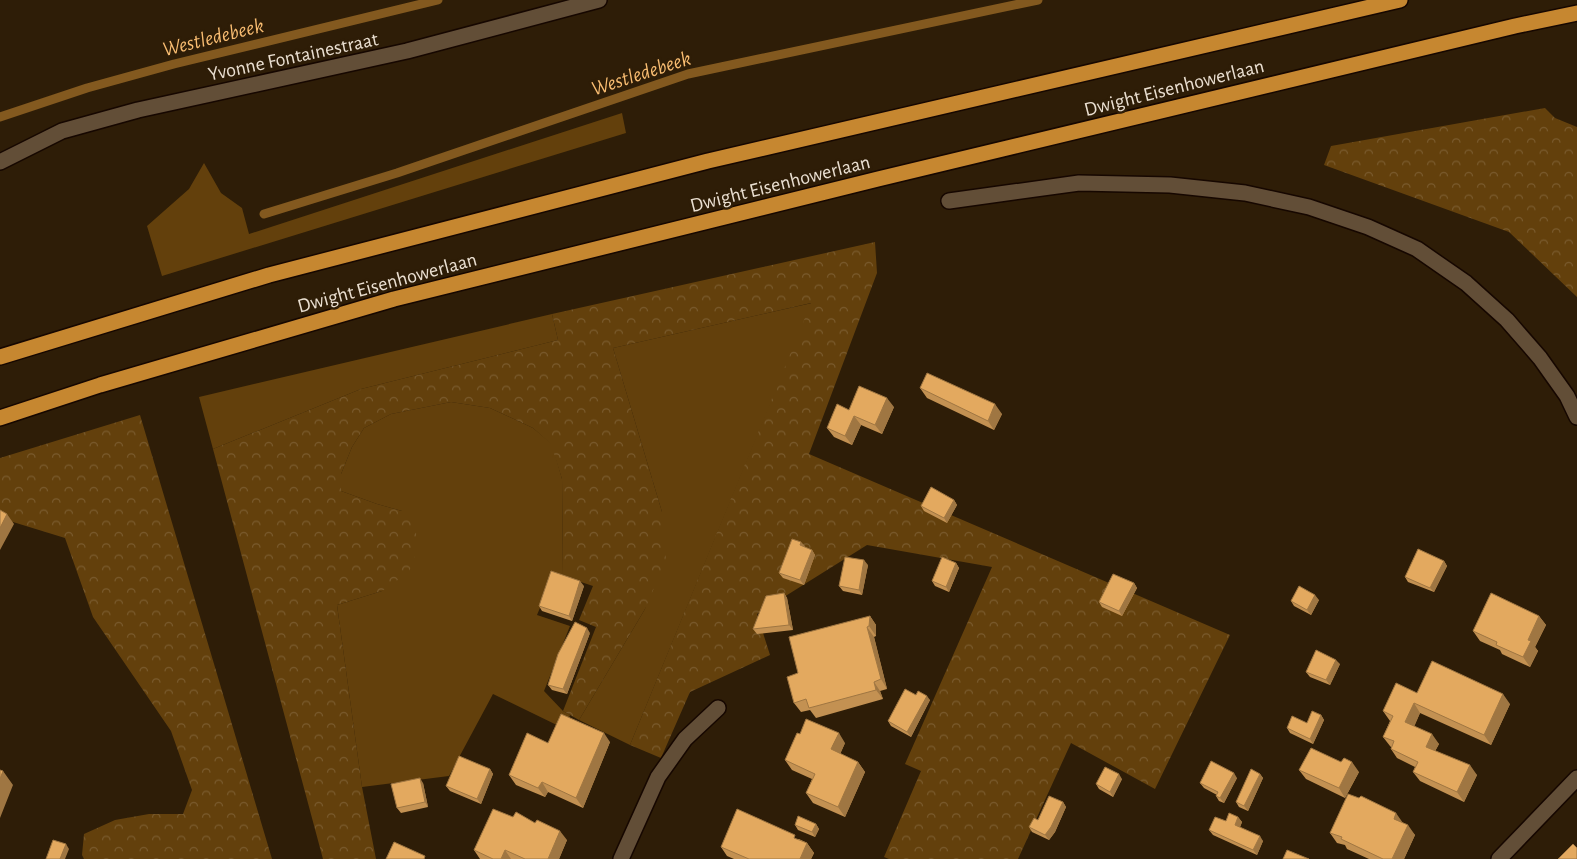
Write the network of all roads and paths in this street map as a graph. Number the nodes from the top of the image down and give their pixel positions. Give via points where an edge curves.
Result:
1 (599, 0) edge
2 (1400, 0) edge
3 (1577, 13) edge
4 (0, 162) edge
5 (948, 201) dead end
6 (0, 357) edge
7 (1577, 417) edge
8 (0, 418) edge
9 (718, 708) dead end
10 (1577, 778) edge
11 (622, 859) edge
12 (1499, 859) edge

1 - 4 street, Yvonne Fontainestraat via 407,51 138,110 62,131
2 - 6 highway, Dwight Eisenhowerlaan via 708,161 269,275
3 - 8 highway, Dwight Eisenhowerlaan via 887,177 394,299
5 - 7 street via 1078,183 1170,185 1245,192 1309,207 1368,227 1417,249 1466,283 1507,320 1540,358 1567,396
9 - 11 street via 686,739 658,777
10 - 12 street

